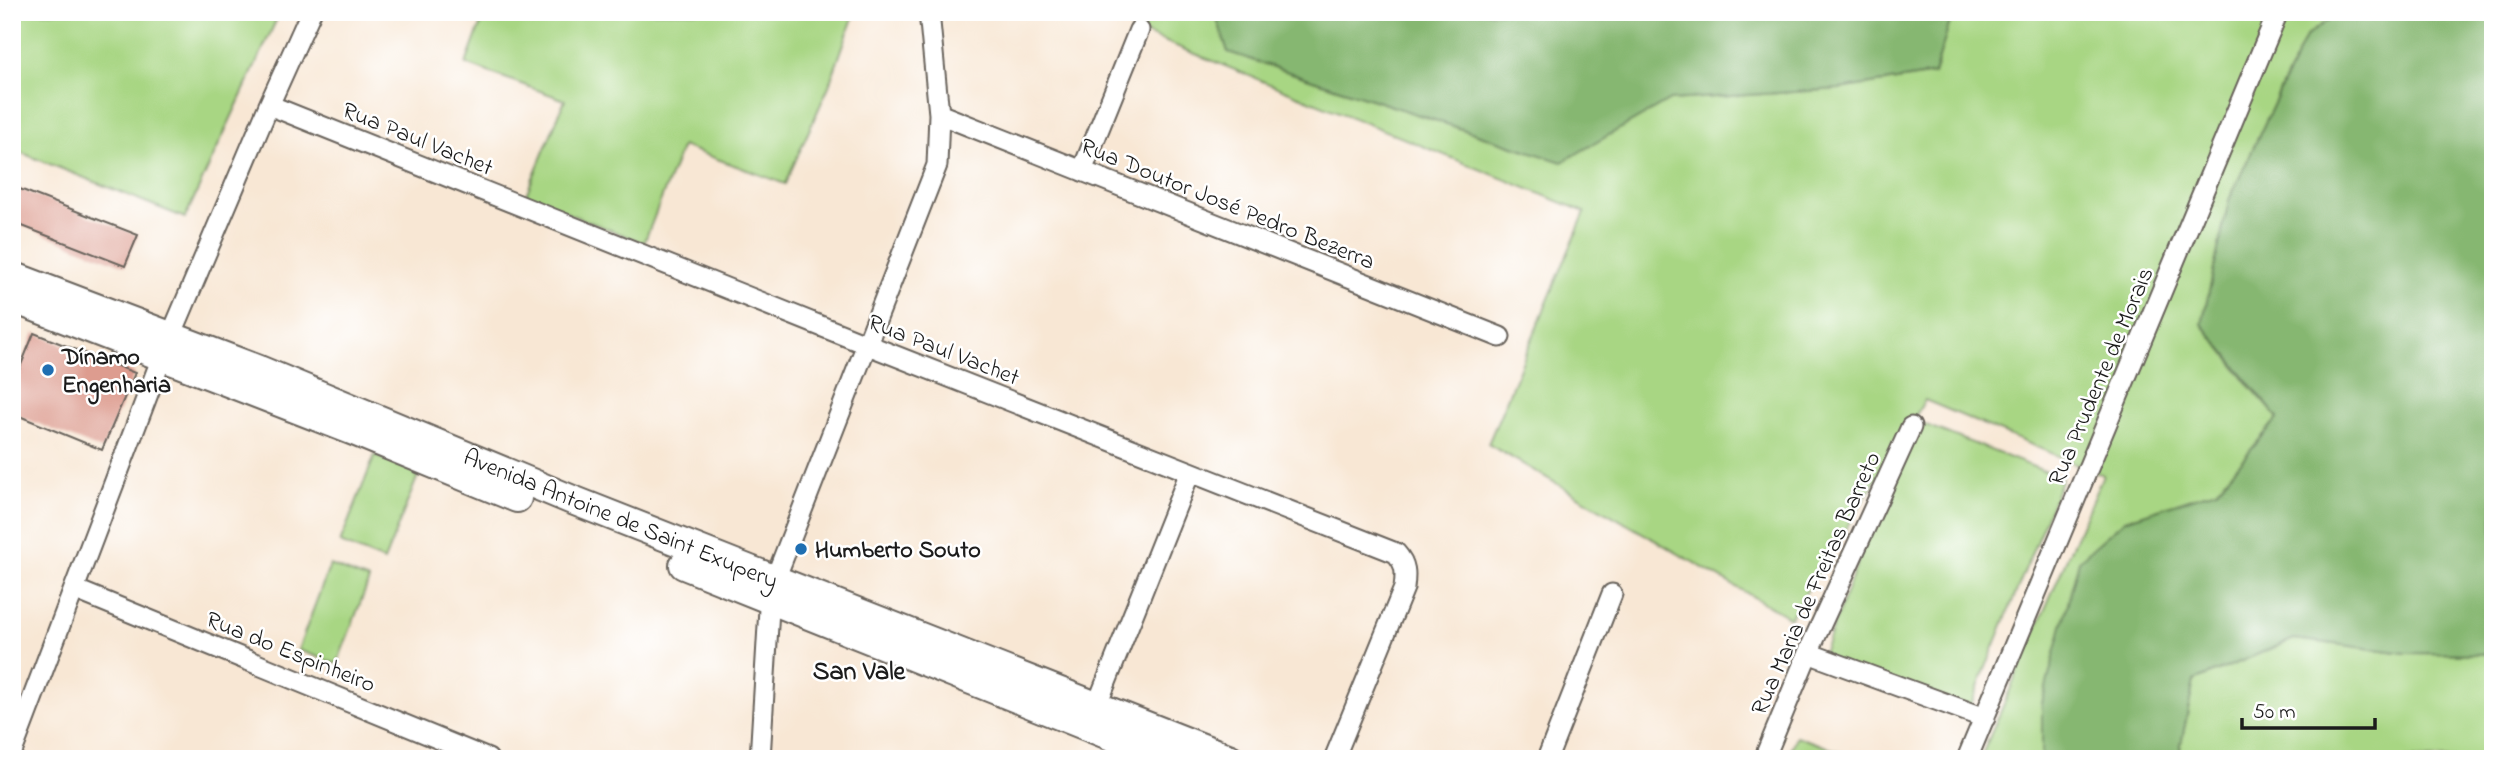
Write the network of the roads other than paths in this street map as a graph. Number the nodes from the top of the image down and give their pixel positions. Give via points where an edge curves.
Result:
1 (311, 12) edge
2 (929, 12) edge
3 (2278, 12) edge
4 (1139, 30) dead end
5 (269, 105) junction
6 (939, 114) junction
7 (1082, 171) junction
8 (12, 276) edge
9 (12, 298) edge
10 (1500, 337) dead end
11 (868, 345) junction
12 (166, 347) junction
13 (1912, 427) dead end
14 (1190, 472) junction
15 (74, 589) junction
16 (771, 590) junction
17 (1612, 594) dead end
18 (1808, 653) junction
19 (1097, 705) junction
20 (1984, 718) junction
21 (12, 752) edge
22 (488, 759) edge
23 (760, 759) edge
24 (1169, 759) edge
25 (1230, 759) edge
26 (1334, 759) edge
27 (1547, 759) edge
28 (1764, 759) edge
29 (1967, 759) edge

1 - 5 street
2 - 6 street
3 - 20 street, Rua Prudente de Morais
4 - 7 street
5 - 11 street, Rua Paul Vachet
5 - 12 street
6 - 7 street, Rua Doutor José Pedro Bezerra
6 - 11 street via 937,165
7 - 10 street, Rua Doutor José Pedro Bezerra
8 - 12 street, Avenida Antoine de Saint Exupery
9 - 12 street, Avenida Antoine de Saint Exupery
11 - 14 street, Rua Paul Vachet
11 - 16 street
12 - 15 street
12 - 16 street, Avenida Antoine de Saint Exupery
13 - 18 street, Rua Maria de Freitas Barreto
14 - 19 street
14 - 26 street, Rua Paul Vachet via 1383,546 1403,561 1404,588
15 - 21 street
15 - 22 street, Rua do Espinheiro
16 - 19 street, Avenida Antoine de Saint Exupery
16 - 23 street
16 - 24 street, Avenida Antoine de Saint Exupery
17 - 27 street
18 - 20 street
18 - 28 street, Rua Maria de Freitas Barreto
19 - 25 street, Avenida Antoine de Saint Exupery
20 - 29 street, Rua Prudente de Morais

